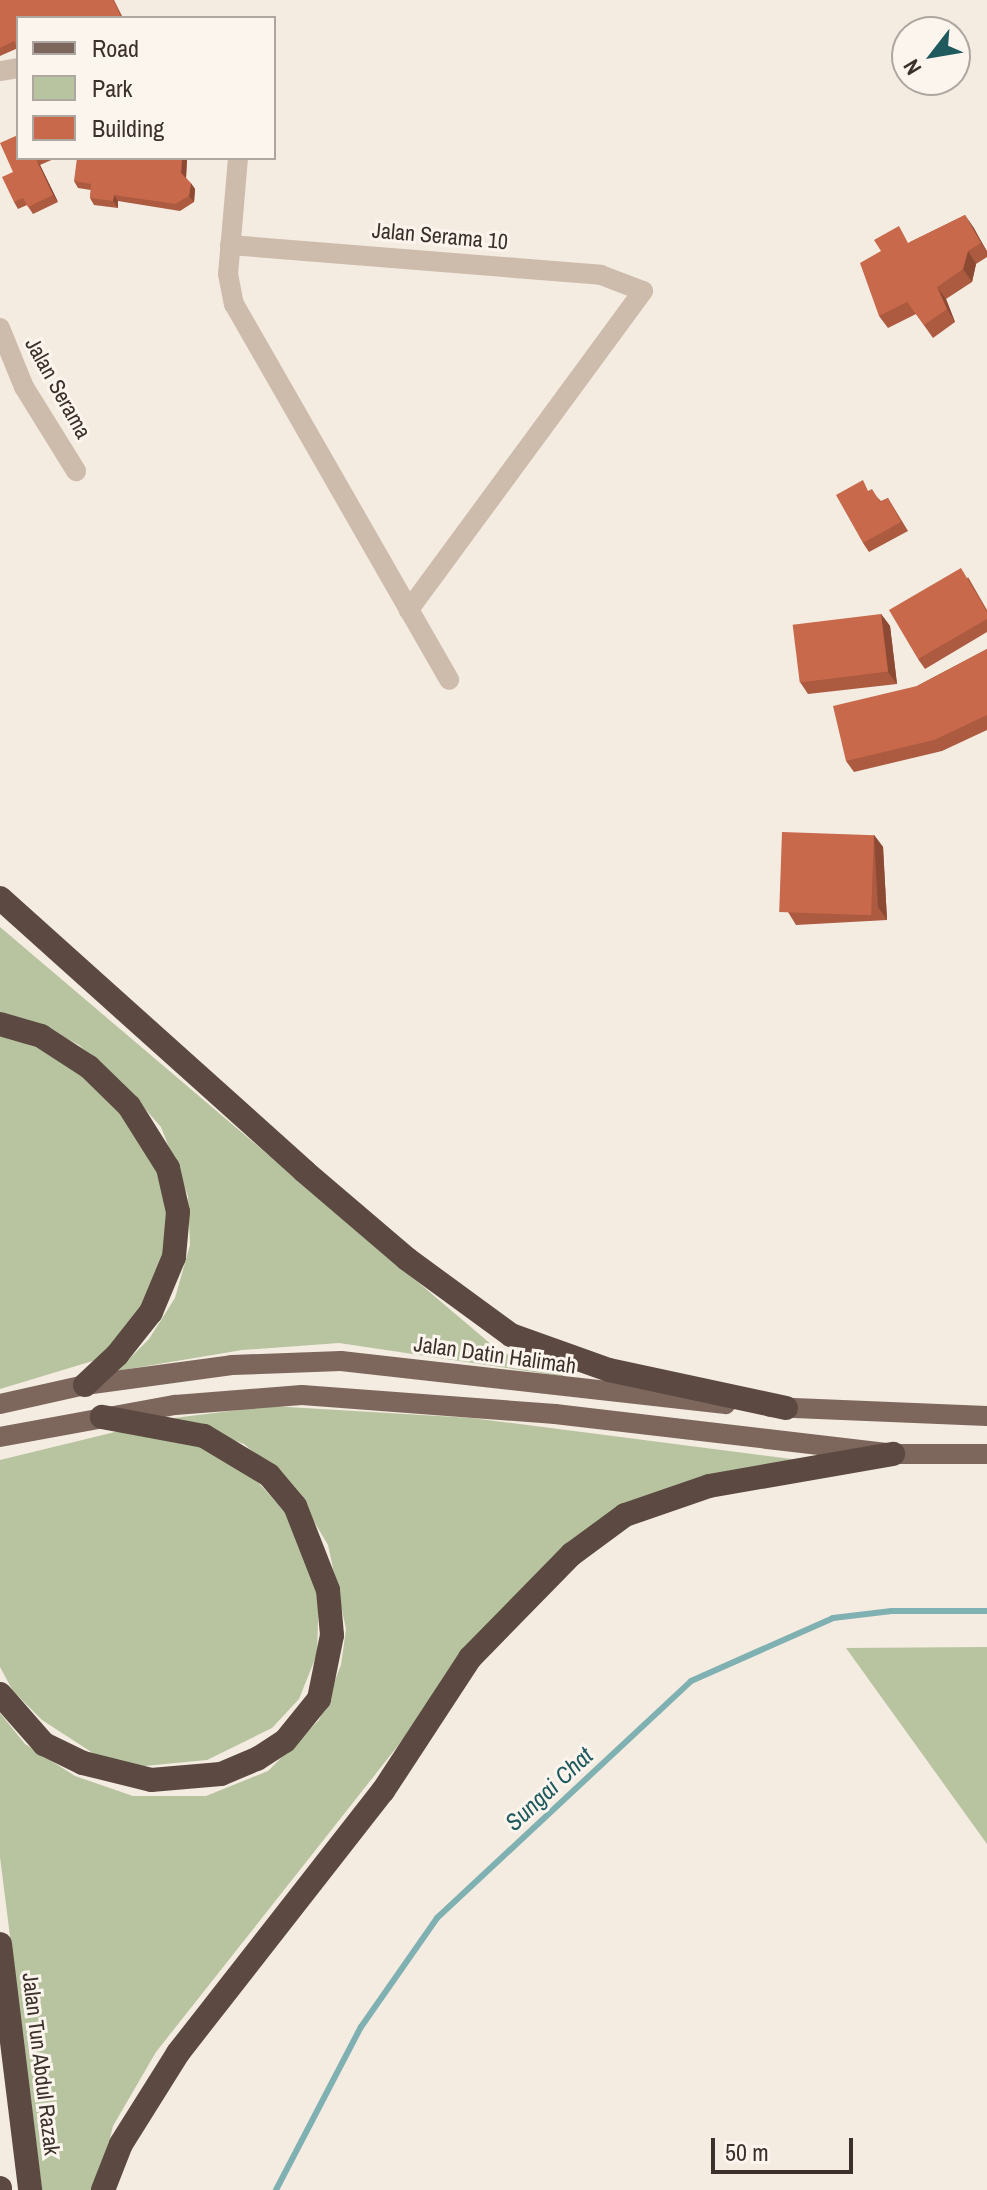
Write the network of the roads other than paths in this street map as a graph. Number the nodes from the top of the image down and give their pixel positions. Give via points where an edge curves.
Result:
1 (238, 160) edge
2 (230, 245) junction
3 (0, 328) edge
4 (76, 471) dead end
5 (409, 610) junction
6 (449, 680) dead end
7 (0, 898) edge
8 (0, 1024) edge
9 (73, 1388) junction
10 (0, 1404) edge
11 (786, 1408) junction
12 (987, 1416) edge
13 (102, 1417) junction
14 (0, 1437) edge
15 (893, 1454) junction
16 (987, 1454) edge
17 (0, 1694) edge
18 (0, 1944) edge
19 (30, 2190) edge
20 (103, 2190) edge

1 - 2 street
2 - 5 street via 234,304
2 - 5 street, Jalan Serama 10 via 601,275 643,291
3 - 4 street, Jalan Serama via 24,387
5 - 6 street
7 - 11 highway via 349,1211 511,1335 609,1370
8 - 9 highway via 41,1036 89,1067 129,1106 168,1168 178,1212 174,1257 151,1312 117,1355
9 - 10 main road, Jalan Datin Halimah
9 - 11 main road, Jalan Datin Halimah via 232,1365 341,1361 642,1398
11 - 12 main road, Jalan Datin Halimah
13 - 14 main road
13 - 15 main road via 190,1403 302,1395 555,1414
13 - 17 highway via 204,1436 269,1475 295,1506 328,1590 332,1635 319,1699 285,1741 257,1759 221,1774 151,1780 83,1763 44,1744
15 - 16 main road
15 - 20 highway via 709,1486 625,1515 572,1554 470,1658 383,1791 178,2053 121,2144
18 - 19 highway, Jalan Tun Abdul Razak

